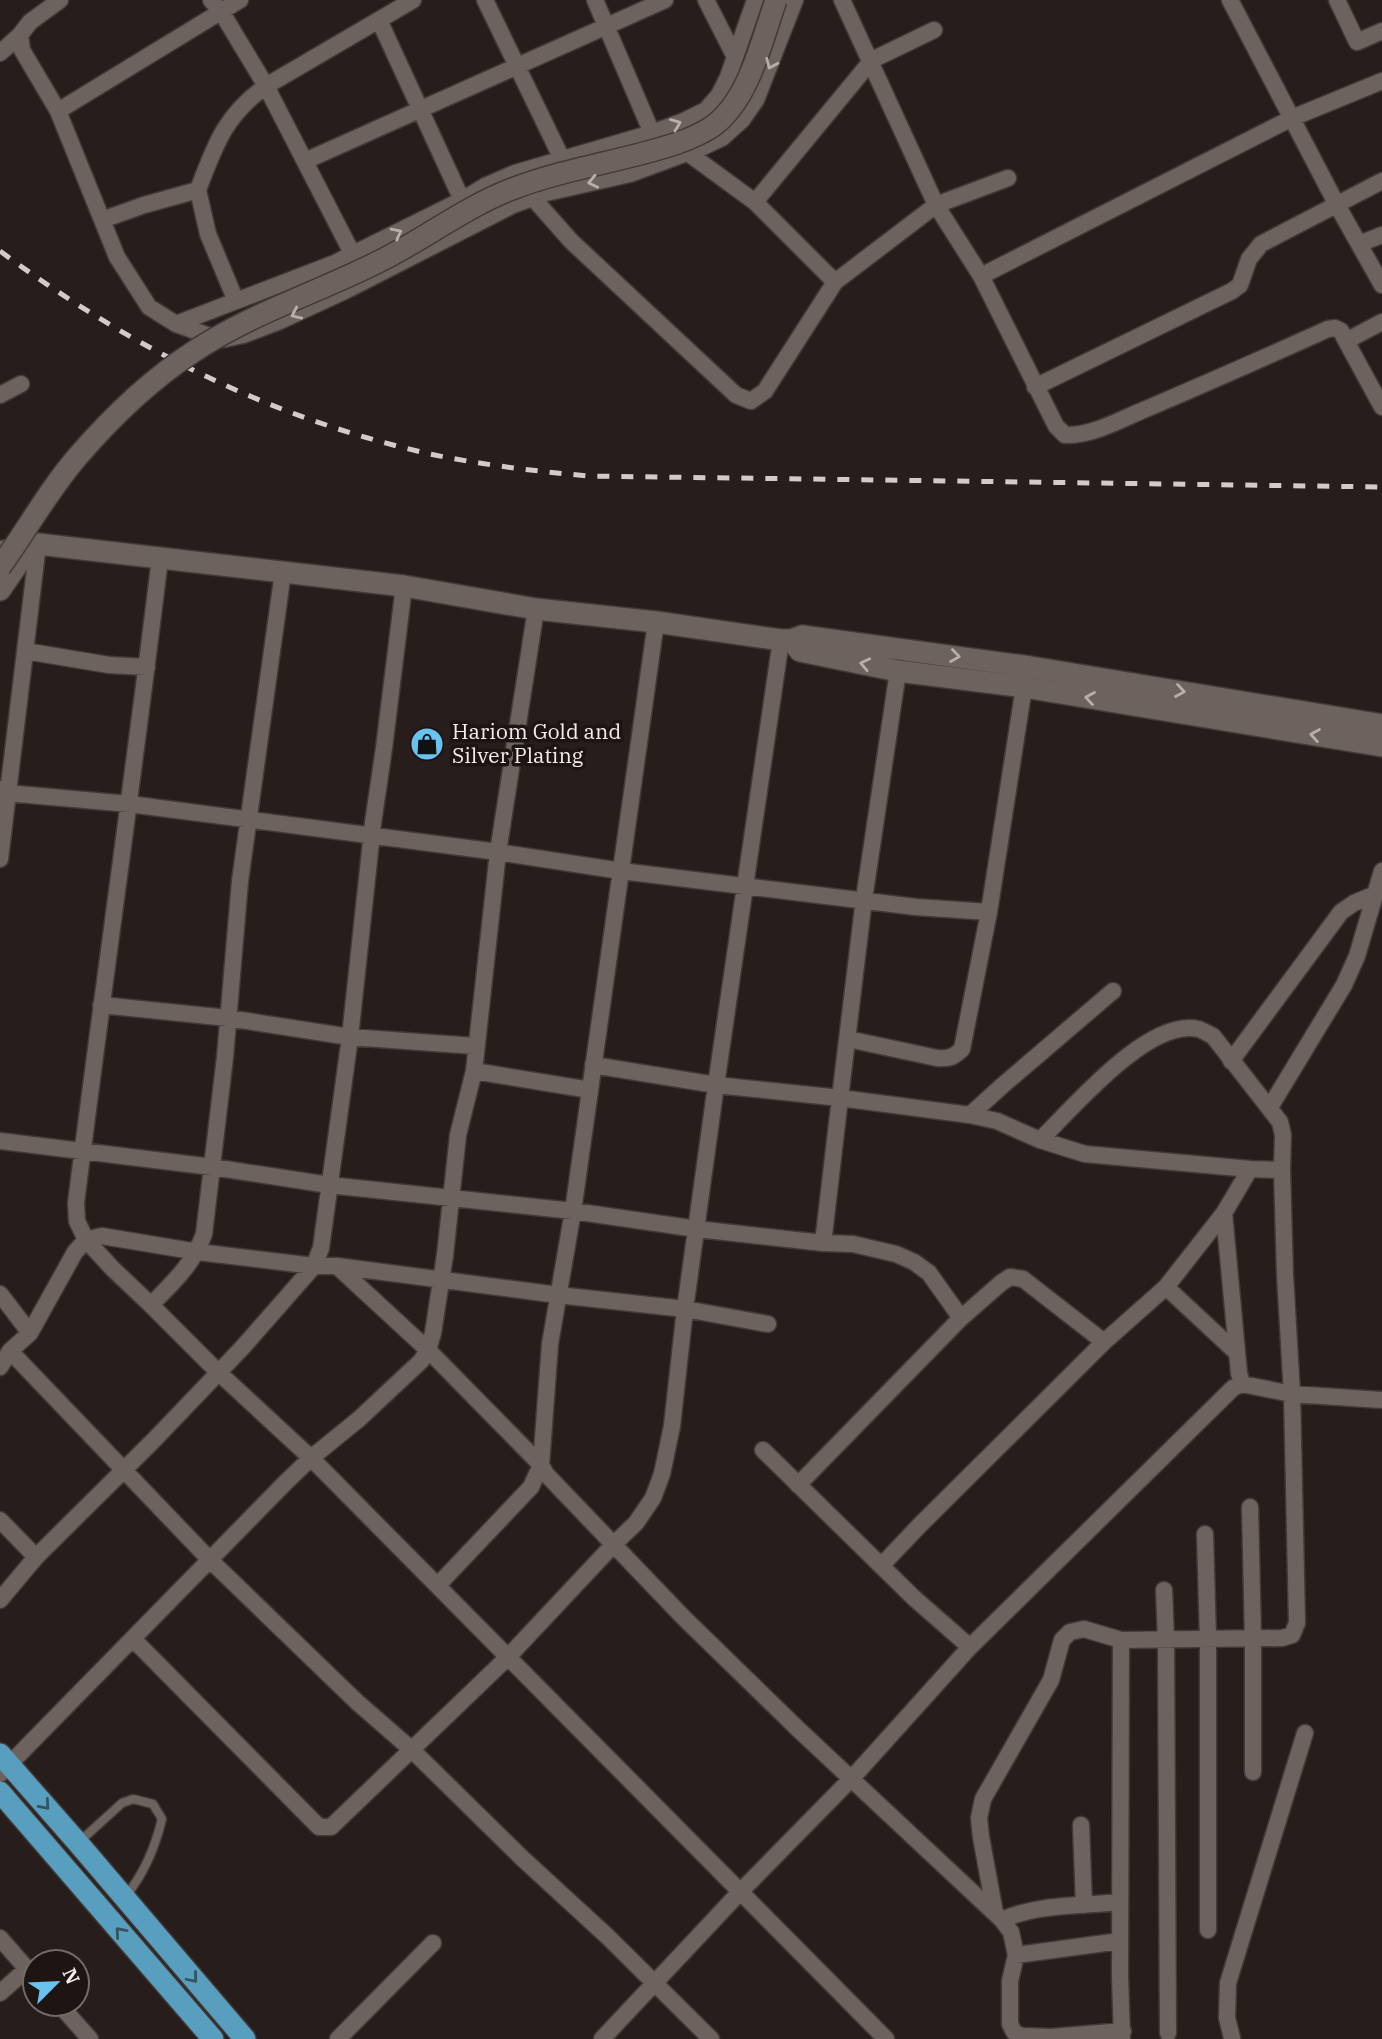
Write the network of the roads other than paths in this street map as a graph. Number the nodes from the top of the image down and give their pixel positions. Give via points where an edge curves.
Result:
1 (60, 0) edge
2 (240, 0) edge
3 (413, 0) edge
4 (485, 0) edge
5 (595, 0) edge
6 (665, 0) edge
7 (706, 0) edge
8 (755, 0) edge
9 (776, 0) edge
10 (795, 0) edge
11 (842, 0) edge
12 (1230, 0) edge
13 (1336, 0) edge
14 (216, 6) edge
15 (379, 20) junction
16 (607, 27) junction
17 (934, 30) dead end
18 (1382, 31) edge
19 (20, 35) junction
20 (0, 53) edge
21 (734, 55) junction
22 (872, 61) junction
23 (516, 68) junction
24 (1381, 82) edge
25 (266, 86) junction
26 (421, 110) junction
27 (58, 111) junction
28 (1292, 118) junction
29 (652, 133) junction
30 (688, 153) junction
31 (562, 159) junction
32 (305, 161) junction
33 (1008, 178) dead end
34 (1382, 181) edge
35 (198, 190) junction
36 (533, 198) junction
37 (462, 200) junction
38 (755, 202) junction
39 (936, 205) junction
40 (1337, 205) junction
41 (102, 220) junction
42 (1382, 234) edge
43 (1359, 244) junction
44 (353, 255) junction
45 (981, 276) junction
46 (835, 282) junction
47 (1382, 285) edge
48 (236, 301) junction
49 (1382, 322) edge
50 (176, 324) junction
51 (1346, 341) junction
52 (21, 384) dead end
53 (1035, 387) junction
54 (0, 395) edge
55 (1382, 407) edge
56 (35, 545) junction
57 (0, 552) edge
58 (160, 558) junction
59 (0, 567) edge
60 (283, 572) junction
61 (404, 586) junction
62 (0, 590) edge
63 (536, 609) junction
64 (656, 622) junction
65 (786, 640) junction
66 (25, 651) junction
67 (147, 667) junction
68 (898, 671) junction
69 (1024, 687) junction
70 (1382, 725) edge
71 (1382, 746) edge
72 (3, 791) edge
73 (129, 804) junction
74 (248, 820) junction
75 (372, 836) junction
76 (498, 852) junction
77 (0, 859) edge
78 (621, 871) junction
79 (1382, 871) edge
80 (746, 885) junction
81 (1376, 894) junction
82 (864, 899) junction
83 (989, 912) junction
84 (1113, 991) dead end
85 (101, 1005) junction
86 (228, 1018) junction
87 (350, 1037) junction
88 (848, 1039) junction
89 (475, 1046) junction
90 (1231, 1061) junction
91 (593, 1065) junction
92 (474, 1071) junction
93 (716, 1085) junction
94 (590, 1090) junction
95 (840, 1098) junction
96 (1270, 1107) junction
97 (970, 1115) junction
98 (1040, 1140) junction
99 (0, 1141) edge
100 (82, 1150) junction
101 (212, 1167) junction
102 (1250, 1169) junction
103 (1282, 1170) junction
104 (329, 1185) junction
105 (450, 1199) junction
106 (573, 1211) junction
107 (1224, 1213) junction
108 (697, 1229) junction
109 (86, 1240) junction
110 (823, 1243) junction
111 (198, 1252) junction
112 (314, 1266) junction
113 (337, 1266) junction
114 (442, 1280) junction
115 (1166, 1287) junction
116 (0, 1294) edge
117 (558, 1295) junction
118 (151, 1305) junction
119 (685, 1310) junction
120 (961, 1318) junction
121 (768, 1324) dead end
122 (30, 1333) junction
123 (1104, 1342) junction
124 (428, 1350) junction
125 (10, 1351) junction
126 (1237, 1353) junction
127 (0, 1367) edge
128 (218, 1372) junction
129 (1242, 1384) junction
130 (1293, 1394) junction
131 (1382, 1400) edge
132 (763, 1450) dead end
133 (311, 1458) junction
134 (541, 1465) junction
135 (124, 1470) junction
136 (798, 1485) junction
137 (1250, 1507) dead end
138 (0, 1520) edge
139 (1206, 1534) dead end
140 (614, 1544) junction
141 (36, 1557) junction
142 (210, 1560) junction
143 (881, 1566) junction
144 (438, 1585) junction
145 (1164, 1590) dead end
146 (0, 1600) edge
147 (133, 1639) junction
148 (1166, 1639) junction
149 (1208, 1639) junction
150 (1253, 1639) junction
151 (1121, 1640) junction
152 (970, 1647) junction
153 (508, 1657) junction
154 (1305, 1733) dead end
155 (412, 1750) junction
156 (3, 1764) edge
157 (1253, 1772) dead end
158 (852, 1778) junction
159 (0, 1792) edge
160 (1081, 1825) dead end
161 (78, 1843) junction
162 (740, 1892) junction
163 (125, 1898) junction
164 (1120, 1902) junction
165 (1084, 1905) junction
166 (999, 1916) junction
167 (1208, 1930) dead end
168 (0, 1938) edge
169 (1119, 1941) junction
170 (433, 1943) dead end
171 (1016, 1955) junction
172 (21, 1962) edge
173 (21, 1979) edge
174 (654, 1983) junction
175 (0, 1993) edge
176 (71, 2018) edge
177 (1168, 2033) dead end
178 (1123, 2035) edge
179 (90, 2039) edge
180 (213, 2039) edge
181 (245, 2039) edge
182 (338, 2039) edge
183 (602, 2039) edge
184 (711, 2039) edge
185 (886, 2039) edge
186 (1232, 2039) edge
187 (1242, 2039) edge

1 - 19 street
2 - 14 street
3 - 15 street
4 - 23 street
5 - 16 street
6 - 16 street
7 - 21 street
8 - 21 street
9 - 59 street, bridge via 738,99 712,127 669,146 512,189 405,249 193,352 159,377 79,455
10 -> 30 street via 756,100 722,138
11 - 22 street
12 - 28 street
13 - 18 street via 1357,42
14 - 25 street
14 - 27 street
15 - 25 street
15 - 26 street
16 - 23 street
16 - 29 street
17 - 22 street
19 - 20 street
19 - 27 street via 22,50
29 -> 21 street via 706,110 719,95
22 - 38 street
22 - 39 street
23 - 26 street
23 - 31 street
24 - 28 street
25 - 32 street
25 - 35 street via 246,100 216,142
26 - 32 street
26 - 37 street
27 - 41 street
28 - 40 street
28 - 45 street
29 - 31 street
30 -> 36 street via 630,174
30 - 38 street
31 - 37 street via 515,173
32 - 44 street
33 - 39 street
34 - 40 street
35 - 41 street
35 - 48 street via 208,234
36 - 46 street via 571,241 743,399 751,401 765,391
36 -> 50 street via 347,290 243,335 215,338
44 -> 37 street
38 - 46 street
39 - 45 street
39 - 46 street
40 - 43 street
40 - 53 street via 1261,244 1249,259 1240,285 1232,291
41 - 50 street via 117,257 141,296 149,307
42 - 43 street
43 - 47 street
44 - 48 street
45 - 53 street
48 - 50 street
49 - 51 street
51 - 53 street via 1341,331 1328,329 1077,436 1065,435 1055,426
51 - 55 street
52 - 54 street
56 - 57 street
56 - 58 street
56 - 62 street
56 - 66 street
58 - 60 street
58 - 67 street
60 - 61 street
60 - 74 street
61 - 63 street
61 - 75 street
63 - 64 street
63 - 76 street
64 - 65 street
64 - 78 street
68 -> 65 street via 800,651
65 -> 70 street via 802,636 1031,667
65 - 80 street
66 - 67 street
66 - 72 street
67 - 73 street
68 - 69 street
68 - 82 street
71 -> 69 street
69 - 83 street
72 - 73 street
72 - 77 street
73 - 74 street
73 - 85 street
74 - 75 street
74 - 86 street
75 - 76 street
75 - 87 street
76 - 78 street
76 - 89 street
78 - 80 street
78 - 91 street
79 - 81 street
80 - 82 street
80 - 93 street
81 - 90 street via 1341,912
81 - 96 street via 1344,985
82 - 83 street
82 - 88 street
83 - 88 street via 965,1036 956,1056 937,1058
84 - 97 street
85 - 86 street
85 - 100 street
86 - 87 street
86 - 101 street
87 - 89 street
87 - 104 street
88 - 95 street
89 - 92 street
90 - 96 street
90 - 98 street via 1213,1036 1200,1029 1165,1034 1119,1061
91 - 93 street
91 - 94 street
92 - 94 street
92 - 105 street via 458,1135
93 - 95 street
93 - 108 street
94 - 106 street
95 - 97 street
95 - 110 street
96 - 103 street via 1283,1135
97 - 98 street
98 - 102 street via 1085,1154
99 - 100 street
100 - 101 street
100 - 109 street via 76,1203 77,1221
101 - 104 street
101 - 111 street
102 - 103 street
102 - 107 street
103 - 130 street
104 - 105 street
104 - 112 street via 321,1248
105 - 106 street
105 - 114 street
106 - 108 street
106 - 117 street
107 - 115 street
107 - 126 street
108 - 110 street
108 - 119 street
109 - 111 street via 103,1236
109 - 118 street
109 - 122 street
110 - 120 street via 853,1244 914,1262 929,1273
111 - 112 street
111 - 118 street
112 - 113 street
112 - 128 street
113 - 114 street
113 - 124 street
114 - 117 street
114 - 124 street
115 - 123 street
115 - 126 street
116 - 122 street
117 - 119 street
117 - 134 street
118 - 128 street
119 - 121 street
119 - 140 street via 662,1474 653,1499
120 - 123 street via 1010,1277 1023,1279
120 - 136 street
122 - 125 street
123 - 143 street
124 - 133 street via 359,1419
124 - 134 street
125 - 127 street
125 - 135 street
126 - 129 street
128 - 133 street
128 - 135 street
129 - 130 street
129 - 152 street
130 - 131 street
130 - 150 street via 1297,1623 1292,1634 1282,1638
132 - 136 street
133 - 142 street
133 - 144 street
134 - 140 street
134 - 144 street via 531,1487
135 - 141 street
135 - 142 street
136 - 143 street
137 - 150 street
138 - 141 street
139 - 149 street
140 - 153 street
140 - 158 street via 682,1617
141 - 146 street
142 - 147 street
142 - 155 street
143 - 152 street
144 - 153 street
145 - 148 street
147 - 155 street via 319,1827 331,1827
147 - 156 street
148 - 149 street
148 - 151 street
148 - 177 street
149 - 150 street
149 - 167 street
150 - 157 street
151 - 164 street
151 - 166 street via 1084,1629 1070,1632 1062,1640 1051,1679 983,1799 981,1837
152 - 158 street
153 - 155 street
153 - 162 street
154 - 186 street via 1228,1983
155 - 174 street
156 -> 161 main road
158 - 162 street
158 - 166 street
180 -> 159 main road
160 - 165 street
161 - 163 main road
161 - 163 lane via 122,1803 133,1799 153,1804 162,1819 157,1842
162 - 174 street
162 - 185 street
163 -> 181 main road
164 - 165 street
164 - 169 street
165 - 166 street
166 - 171 street via 1011,1932
168 - 172 street
169 - 171 street
169 - 178 street
170 - 182 street
171 - 178 street via 1010,1980 1014,2032 1051,2037
173 - 175 street
174 - 183 street
174 - 184 street
176 - 179 street
186 - 187 street

